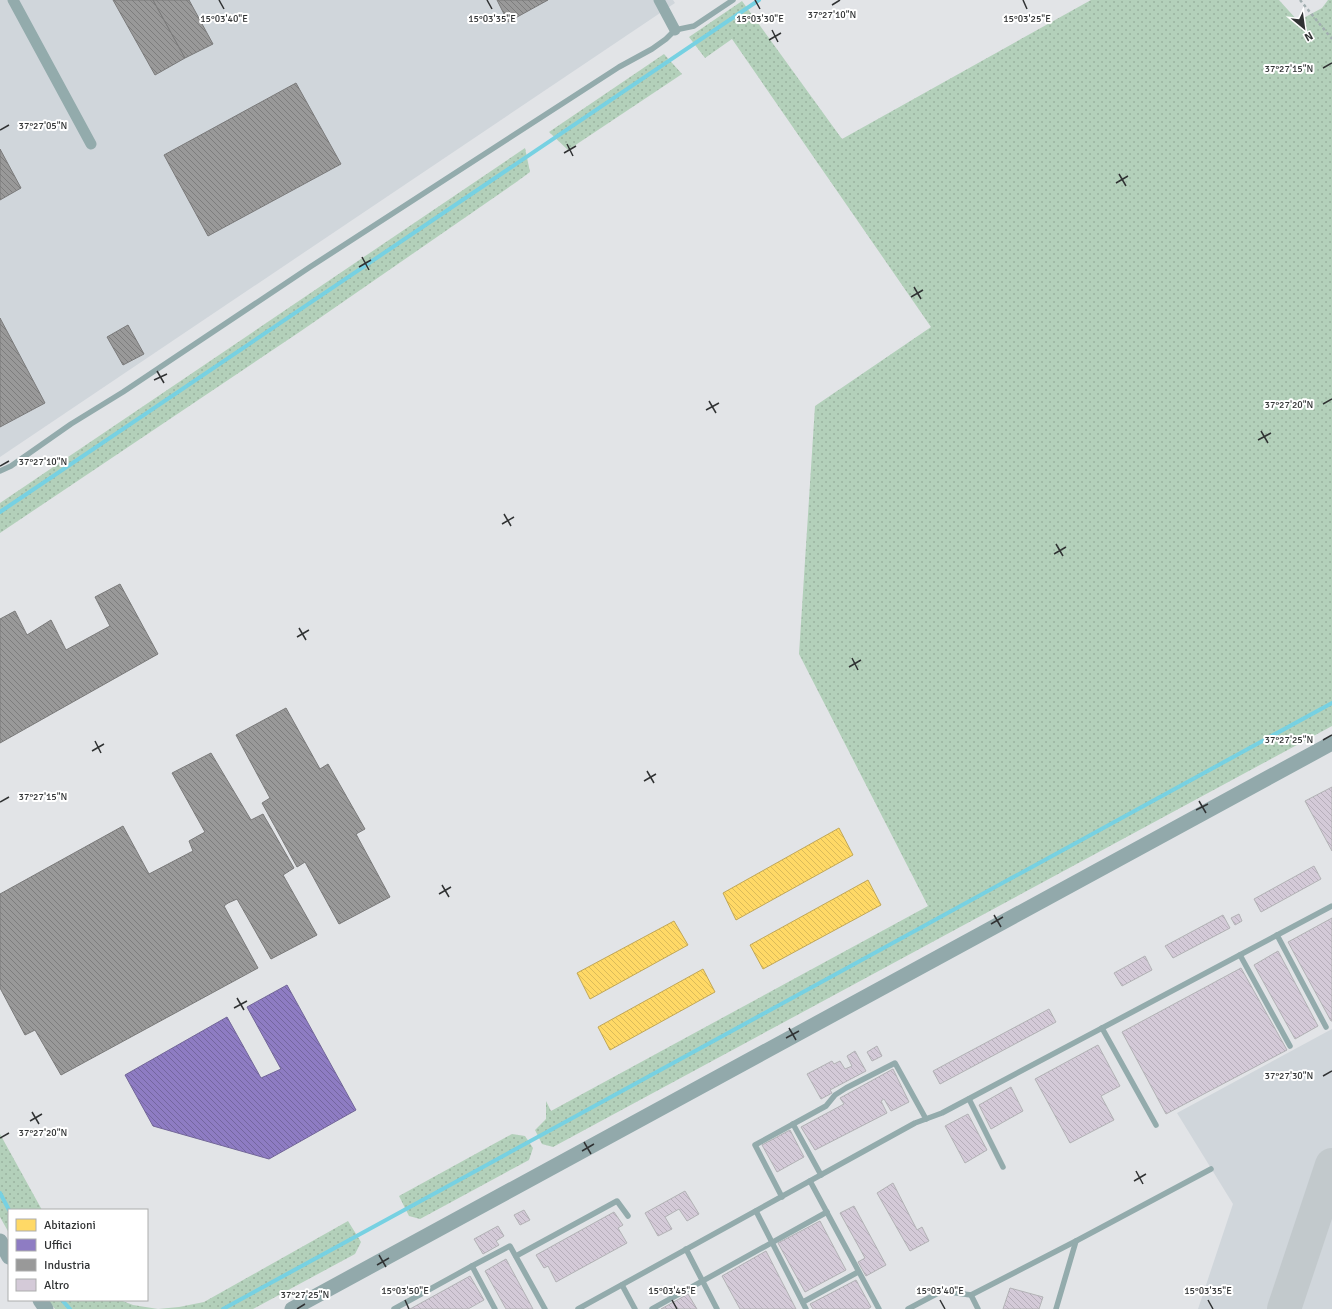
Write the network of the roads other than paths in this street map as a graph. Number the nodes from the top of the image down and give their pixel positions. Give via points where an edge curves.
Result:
1 (13, 0) edge
2 (659, 0) edge
3 (733, 0) edge
4 (675, 30) junction
5 (91, 144) dead end
6 (0, 471) edge
7 (1332, 743) edge
8 (1332, 906) edge
9 (1277, 935) junction
10 (1240, 955) junction
11 (1326, 1027) dead end
12 (1102, 1028) junction
13 (1290, 1046) dead end
14 (968, 1100) junction
15 (926, 1119) junction
16 (793, 1124) junction
17 (1156, 1124) dead end
18 (1003, 1167) dead end
19 (1211, 1170) dead end
20 (821, 1175) junction
21 (810, 1181) junction
22 (782, 1197) junction
23 (756, 1211) junction
24 (827, 1212) junction
25 (628, 1216) dead end
26 (0, 1241) edge
27 (1076, 1241) junction
28 (772, 1242) junction
29 (686, 1249) junction
30 (8, 1254) edge
31 (516, 1256) junction
32 (472, 1266) junction
33 (858, 1272) junction
34 (703, 1281) junction
35 (622, 1285) junction
36 (971, 1295) junction
37 (803, 1302) junction
38 (292, 1309) edge
39 (394, 1309) edge
40 (495, 1309) edge
41 (545, 1309) edge
42 (578, 1309) edge
43 (635, 1309) edge
44 (652, 1309) edge
45 (717, 1309) edge
46 (806, 1309) edge
47 (879, 1309) edge
48 (908, 1309) edge
49 (978, 1309) edge
50 (1056, 1309) edge

1 - 5 street
2 - 4 street
3 - 4 lane via 694,26
4 - 6 lane via 652,49 619,67
7 - 38 street
8 - 9 lane
9 - 10 lane
9 - 11 lane
10 - 12 lane
10 - 13 lane
12 - 14 lane
12 - 17 lane
14 - 15 lane via 942,1114
14 - 18 lane
15 - 16 lane via 895,1063 846,1088 835,1095 826,1106
15 - 20 lane
16 - 20 lane
16 - 22 lane via 754,1145
19 - 27 lane
20 - 21 lane
21 - 22 lane
21 - 24 lane
22 - 23 lane
23 - 28 lane
23 - 29 lane
24 - 28 lane
24 - 33 lane
25 - 31 lane via 617,1201
26 - 30 street
27 - 36 lane
27 - 50 lane
28 - 34 lane
28 - 37 lane
29 - 34 lane
29 - 35 lane
31 - 32 lane via 510,1246
31 - 41 lane
32 - 39 lane
32 - 40 lane
33 - 37 lane
33 - 47 lane
34 - 44 lane
34 - 45 lane
35 - 42 lane
35 - 43 lane
36 - 48 lane via 942,1291
36 - 49 lane
37 - 46 lane

